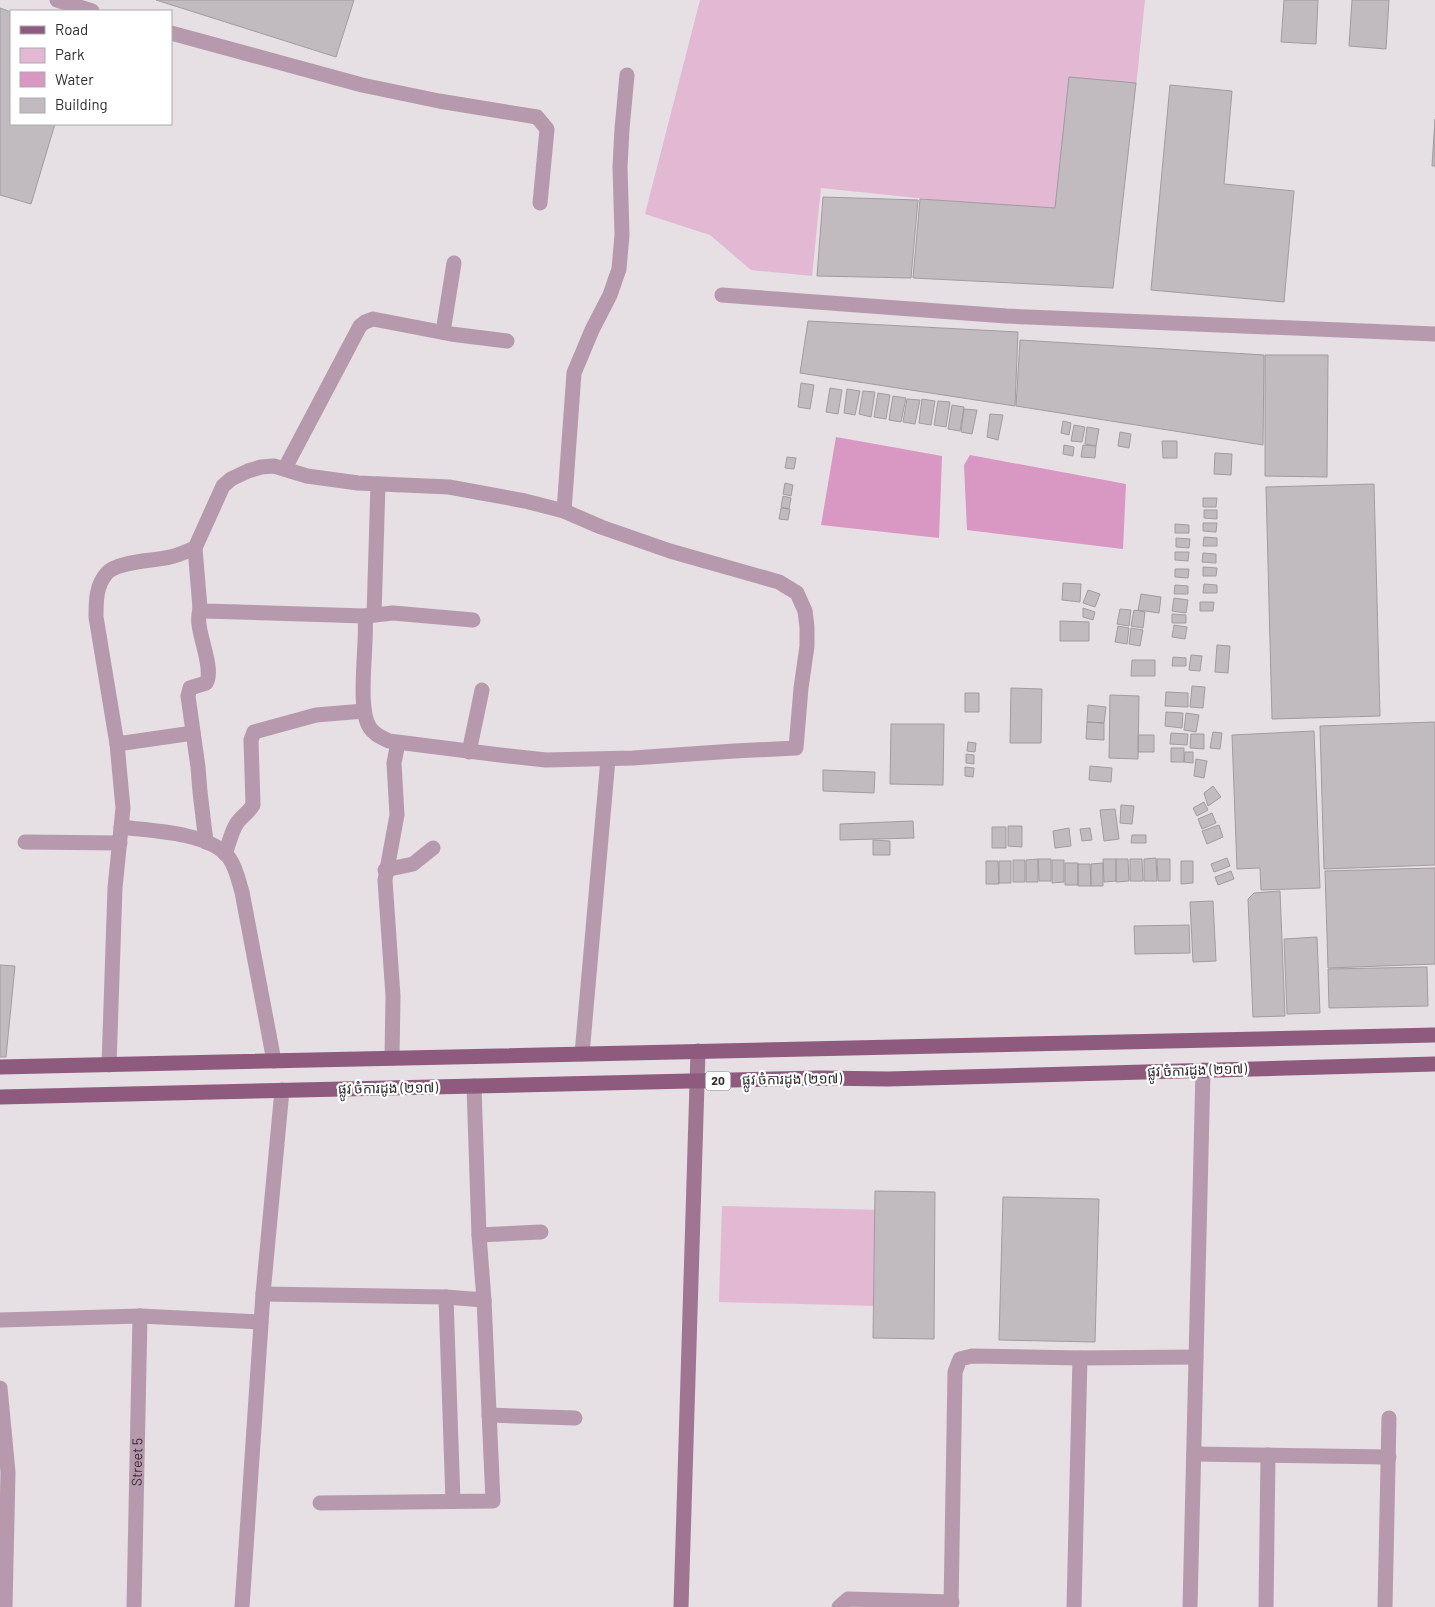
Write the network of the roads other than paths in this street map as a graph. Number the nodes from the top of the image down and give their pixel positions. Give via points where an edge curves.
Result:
1 (57, 0) edge
2 (89, 10) edge
3 (172, 33) edge
4 (628, 75) dead end
5 (540, 203) dead end
6 (454, 263) dead end
7 (722, 295) dead end
8 (442, 332) junction
9 (1435, 334) edge
10 (507, 340) dead end
11 (285, 468) junction
12 (378, 484) junction
13 (564, 511) junction
14 (196, 548) junction
15 (200, 608) junction
16 (369, 615) junction
17 (473, 620) dead end
18 (482, 690) dead end
19 (364, 711) junction
20 (193, 733) junction
21 (398, 743) junction
22 (116, 744) junction
23 (469, 752) junction
24 (608, 759) junction
25 (121, 827) junction
26 (25, 842) dead end
27 (206, 842) junction
28 (120, 843) junction
29 (433, 848) dead end
30 (225, 854) junction
31 (386, 870) junction
32 (1435, 1035) edge
33 (698, 1051) junction
34 (582, 1054) junction
35 (392, 1058) junction
36 (274, 1061) junction
37 (109, 1064) junction
38 (1435, 1064) edge
39 (0, 1067) edge
40 (1204, 1070) junction
41 (697, 1081) junction
42 (474, 1086) junction
43 (282, 1090) junction
44 (0, 1097) edge
45 (541, 1232) dead end
46 (479, 1235) junction
47 (263, 1294) junction
48 (446, 1297) junction
49 (484, 1300) junction
50 (140, 1316) junction
51 (0, 1320) edge
52 (261, 1322) junction
53 (1196, 1357) junction
54 (1080, 1358) junction
55 (0, 1388) edge
56 (489, 1415) junction
57 (575, 1418) dead end
58 (1389, 1418) dead end
59 (1194, 1454) junction
60 (1268, 1455) junction
61 (1388, 1457) junction
62 (453, 1501) junction
63 (320, 1503) dead end
64 (952, 1604) edge
65 (5, 1607) edge
66 (134, 1607) edge
67 (242, 1607) edge
68 (681, 1607) edge
69 (839, 1607) edge
70 (1074, 1607) edge
71 (1190, 1607) edge
72 (1266, 1607) edge
73 (1385, 1607) edge

1 - 2 street
3 - 5 street via 362,85 537,117 548,129
4 - 13 street via 620,167 622,235 619,269 574,373
6 - 8 street
7 - 9 street via 1006,316
8 - 10 street
8 - 11 street via 373,319 360,326
11 - 12 street via 308,476
11 - 14 street via 261,467 231,479 223,486
12 - 13 street via 449,487
12 - 16 street
13 - 24 street via 670,551 778,582 797,593 805,611 807,646 796,748
14 - 15 street
14 - 22 street via 170,557 118,566 109,571 100,584 96,617
15 - 16 street via 204,611
15 - 20 street via 199,626 208,676 206,683 194,686 188,692
16 - 17 street via 392,613
16 - 19 street
18 - 23 street
19 - 21 street via 369,727 379,736
19 - 30 street via 316,715 254,732 251,740 253,804 238,822
20 - 22 street
20 - 27 street
21 - 23 street
21 - 31 street via 394,763 398,815
22 - 25 street via 123,808
23 - 24 street via 546,760
24 - 34 street
25 - 27 street
25 - 28 street
26 - 28 street
27 - 30 street
28 - 37 street via 115,888
29 - 31 street via 413,864
30 - 36 street via 234,866 242,892
31 - 35 street via 393,996
32 - 33 main road, 20
33 - 34 main road, 20
33 - 41 street
34 - 35 main road, 20
35 - 36 main road, 20
36 - 37 main road, 20
37 - 39 main road, 20
38 - 40 main road, ផ្លូវ ចំការដូង (២១៧) / 20
40 - 41 main road, ផ្លូវ ចំការដូង (២១៧) / 20
40 - 53 street
41 - 42 main road, ផ្លូវ ចំការដូង (២១៧) / 20
41 - 68 street
42 - 43 main road, ផ្លូវ ចំការដូង (២១៧) / 20
42 - 46 street
43 - 44 main road, ផ្លូវ ចំការដូង (២១៧) / 20
43 - 47 street
45 - 46 street
46 - 49 street
47 - 48 street
47 - 52 street
48 - 49 street
48 - 62 street
49 - 56 street
50 - 51 street
50 - 52 street
50 - 66 street, Street 5
52 - 67 street
53 - 54 street
53 - 59 street
54 - 64 street via 972,1356 960,1360 955,1372
54 - 70 street
55 - 65 street via 8,1472
56 - 57 street
56 - 62 street via 493,1501
58 - 61 street
59 - 60 street
59 - 71 street
60 - 61 street
60 - 72 street
61 - 73 street
62 - 63 street
64 - 69 street via 848,1598

